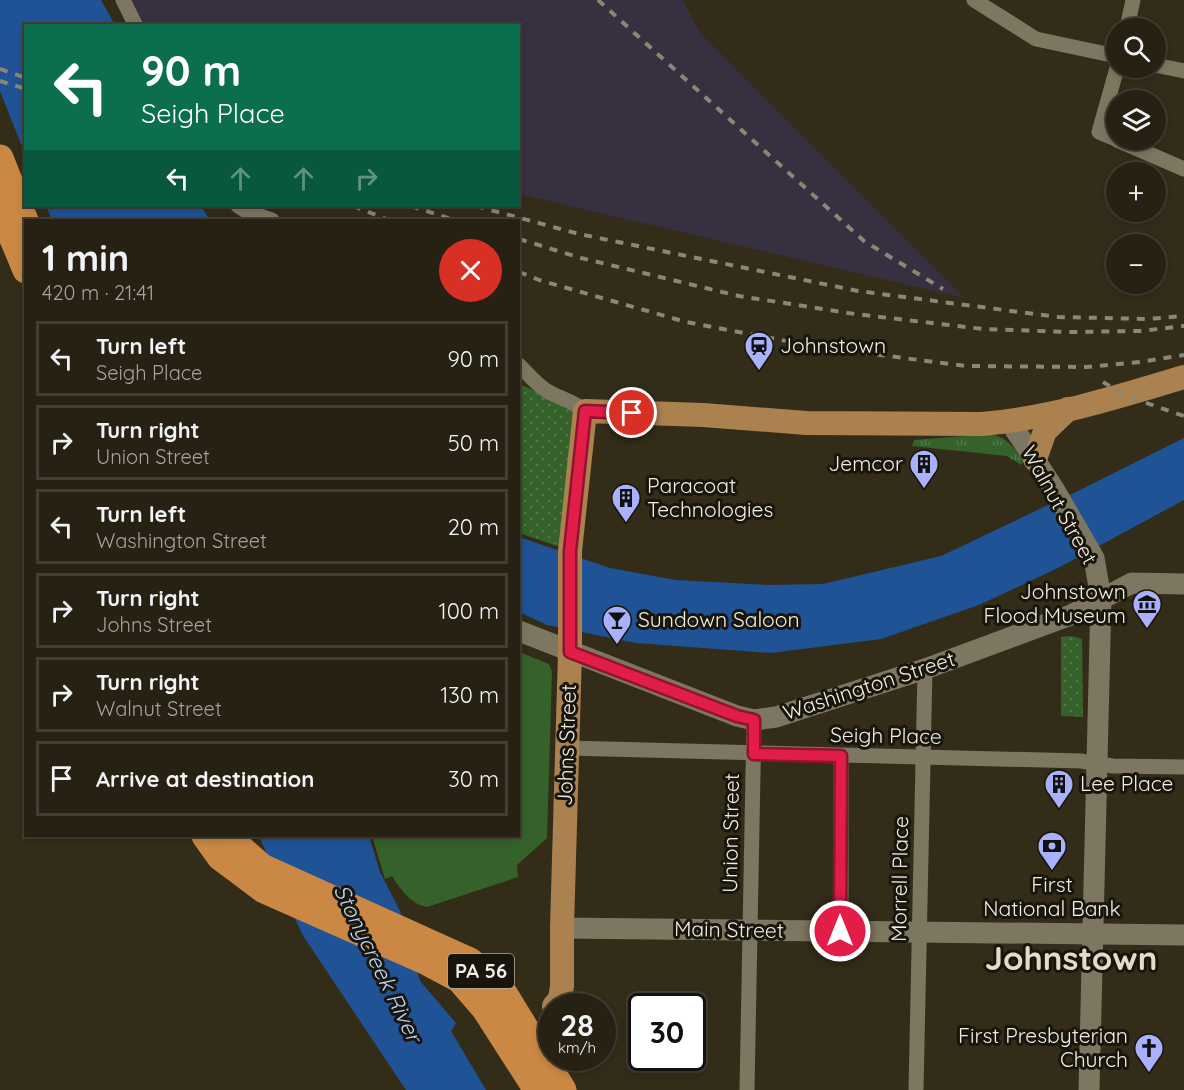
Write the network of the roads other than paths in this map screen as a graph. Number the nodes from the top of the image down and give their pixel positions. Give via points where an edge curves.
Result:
1 (123, 0) edge
2 (974, 0) edge
3 (1133, 0) edge
4 (1129, 18) edge
5 (135, 24) edge
6 (1106, 54) edge
7 (1166, 67) edge
8 (1184, 71) edge
9 (1106, 107) edge
10 (1106, 135) edge
11 (1142, 150) edge
12 (0, 158) edge
13 (1184, 168) edge
14 (239, 207) edge
15 (0, 208) edge
16 (24, 219) edge
17 (269, 219) edge
18 (24, 265) edge
19 (520, 365) edge
20 (1184, 377) edge
21 (1070, 408) junction
22 (585, 411) junction
23 (1010, 422) junction
24 (1035, 459) junction
25 (1184, 584) edge
26 (1101, 598) junction
27 (520, 631) edge
28 (570, 642) junction
29 (925, 669) junction
30 (754, 720) junction
31 (567, 748) junction
32 (754, 754) junction
33 (841, 756) junction
34 (924, 758) junction
35 (1096, 764) junction
36 (1184, 767) edge
37 (206, 837) edge
38 (236, 844) edge
39 (562, 928) junction
40 (750, 930) junction
41 (840, 931) junction
42 (920, 932) junction
43 (1093, 934) junction
44 (1184, 935) edge
45 (424, 950) junction
46 (561, 993) edge
47 (538, 1017) edge
48 (512, 1030) junction
49 (537, 1090) edge
50 (563, 1090) edge
51 (747, 1090) edge
52 (916, 1090) edge
53 (1089, 1090) edge

1 - 5 street
2 - 6 street via 1036,39
3 - 4 street
7 - 8 street
9 - 10 street via 1099,132
11 - 13 street
12 - 16 highway
14 - 17 street
15 - 18 highway
19 - 22 street via 534,382
20 - 21 main road
21 - 23 main road
21 - 24 main road via 1045,431
22 - 23 main road, Walnut Street via 806,423
22 - 28 main road, Johns Street via 570,554
23 - 24 street, Walnut Street
24 - 26 street, Walnut Street via 1094,558
25 - 26 street, Washington Street via 1132,583
26 - 29 street, Washington Street via 1071,615
26 - 35 street, Walnut Street
27 - 28 street, Washington Street
28 - 30 street, Washington Street
28 - 31 main road, Johns Street
29 - 30 street, Washington Street via 776,717
29 - 34 street, Morrell Place
30 - 32 street, Union Street
31 - 32 street, Seigh Place
31 - 39 main road, Johns Street
32 - 33 street, Seigh Place
32 - 40 street, Union Street
33 - 34 street, Seigh Place
33 - 41 street
34 - 35 street, Seigh Place
34 - 42 street, Morrell Place
35 - 36 street, Seigh Place
35 - 43 street, Walnut Street
37 - 45 highway, PA 56 via 220,857 264,890
38 - 45 highway, PA 56 via 262,867
39 - 40 street, Main Street
39 - 46 main road, Johns Street
40 - 41 street, Main Street
40 - 51 street, Union Street
41 - 42 street, Main Street
42 - 43 street, Main Street
42 - 52 street, Morrell Place
43 - 44 street, Main Street
43 - 53 street, Walnut Street
45 - 48 highway, PA 56 via 470,961 492,981 505,995
47 - 48 main road
48 - 49 highway, PA 56
48 - 50 highway, PA 56

